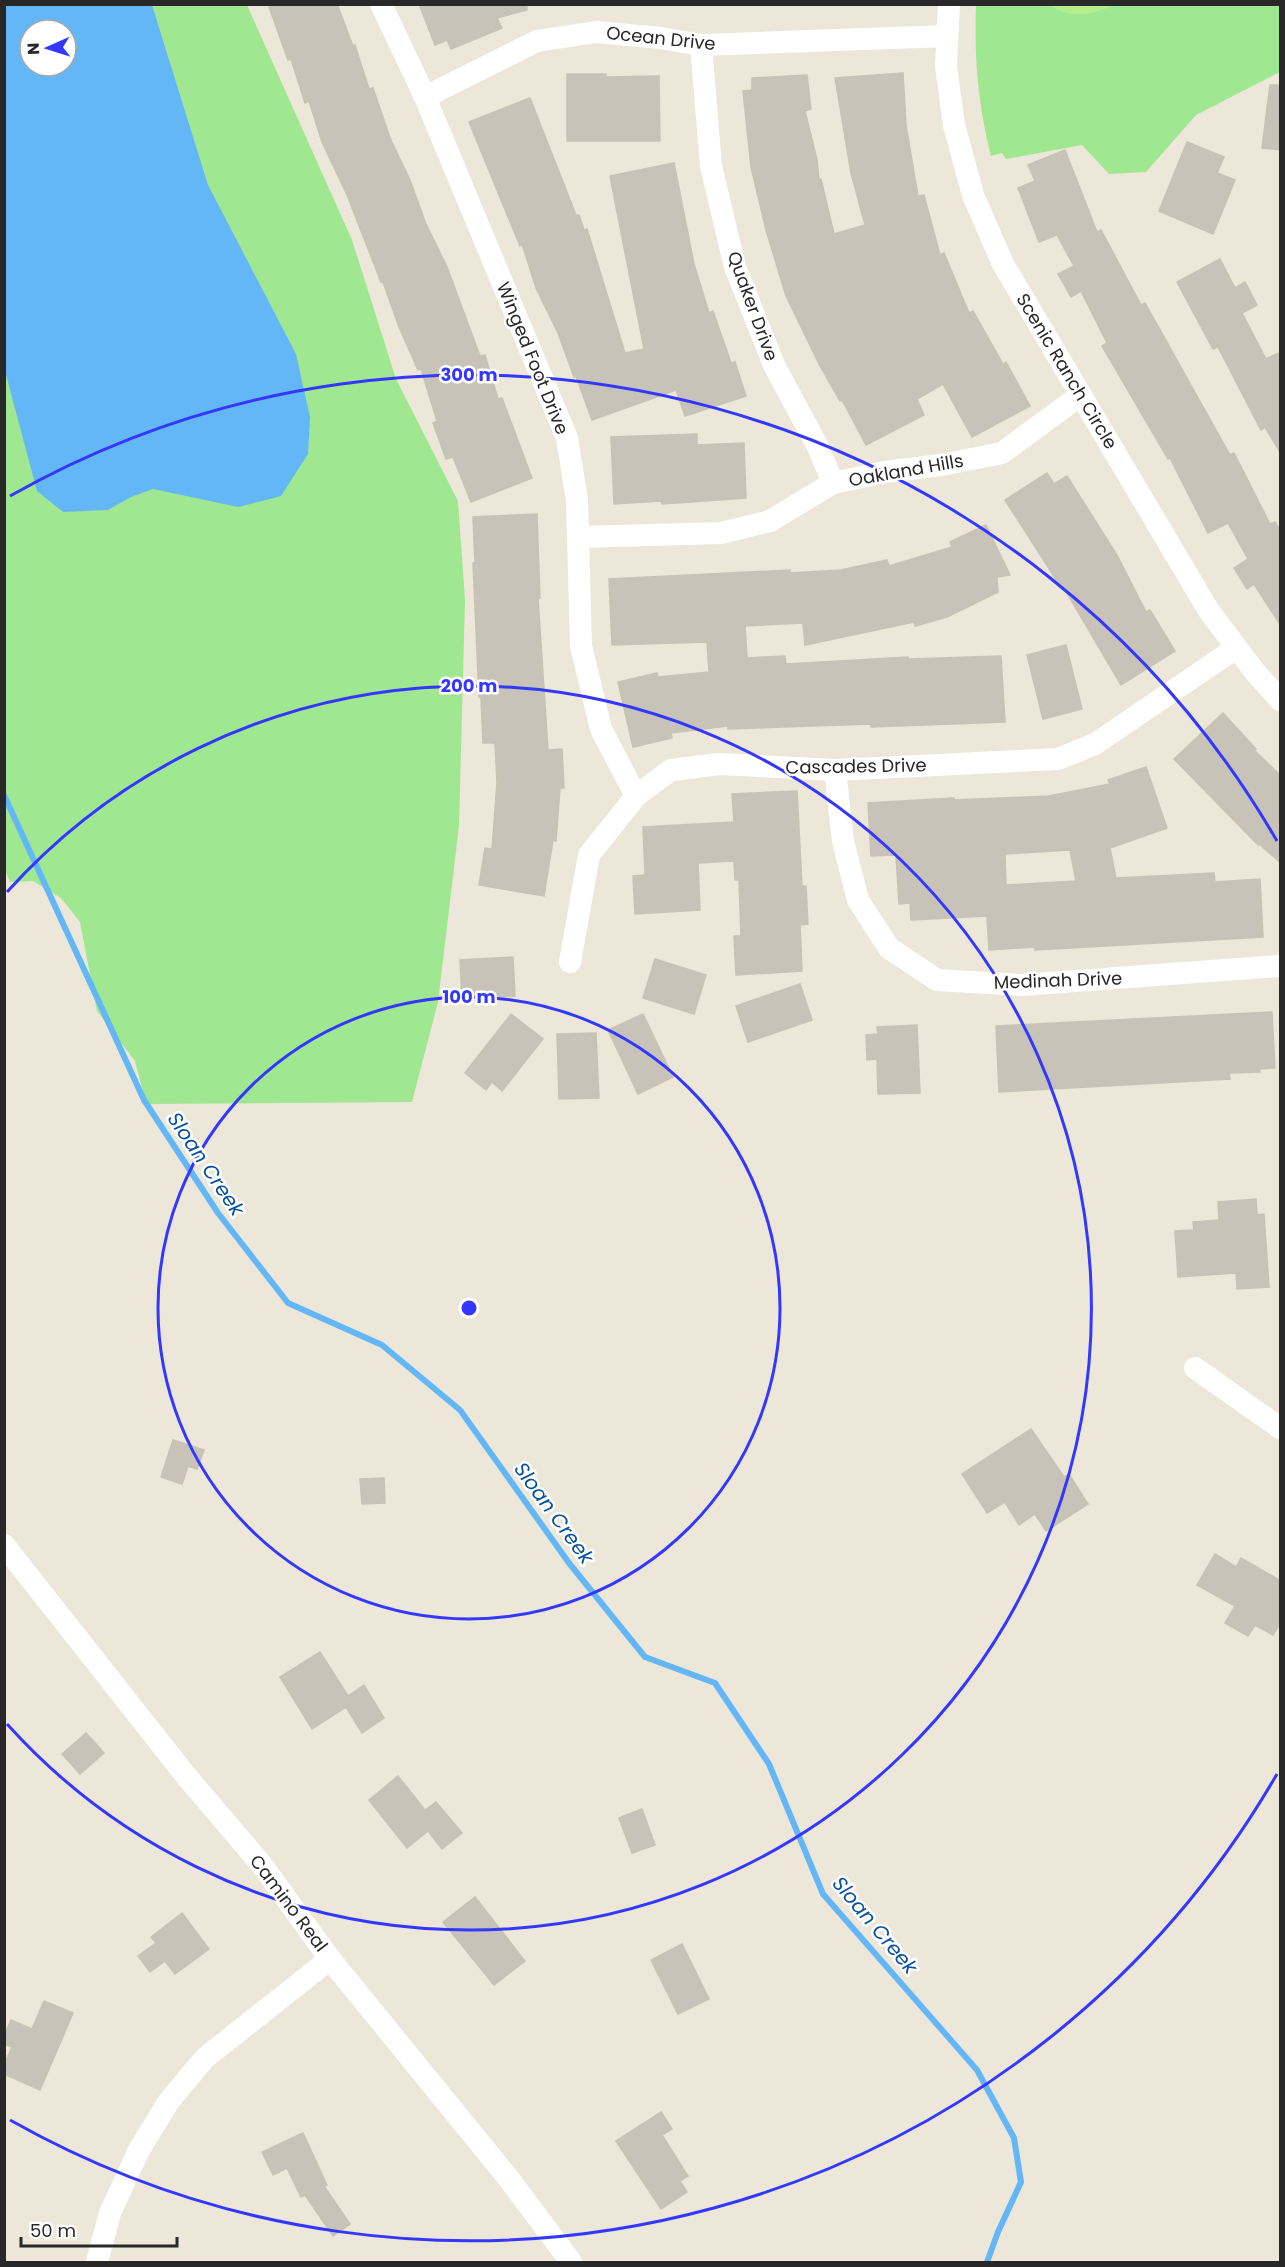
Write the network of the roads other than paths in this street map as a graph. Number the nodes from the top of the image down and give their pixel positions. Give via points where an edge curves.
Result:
1 (381, 4) edge
2 (949, 4) edge
3 (946, 36) junction
4 (701, 45) junction
5 (425, 97) junction
6 (1081, 395) junction
7 (833, 483) junction
8 (579, 537) junction
9 (1236, 648) junction
10 (1281, 700) edge
11 (835, 770) junction
12 (636, 796) junction
13 (570, 962) dead end
14 (1281, 966) edge
15 (1195, 1368) dead end
16 (1281, 1428) edge
17 (4, 1545) edge
18 (330, 1959) junction
19 (97, 2262) edge
20 (572, 2262) edge

1 - 5 street, Winged Foot Drive
2 - 3 street, Scenic Ranch Circle
3 - 4 street, Ocean Drive
3 - 6 street, Scenic Ranch Circle via 954,125 973,195 1003,264
4 - 5 street, Ocean Drive via 596,32 537,41
4 - 7 street, Quaker Drive via 711,166 735,267 774,365
5 - 8 street, Winged Foot Drive via 567,438
6 - 7 street, Oakland Hills via 1002,453
6 - 9 street, Scenic Ranch Circle via 1209,611
7 - 8 street, Oakland Hills via 770,521 721,533
8 - 12 street, Winged Foot Drive via 581,646 601,729
9 - 10 street, Scenic Ranch Circle
9 - 11 street, Cascades Drive via 1095,744 1058,759
11 - 12 street, Cascades Drive via 720,764 671,770
11 - 14 street, Medinah Drive via 843,841 858,900 889,948 937,980 1021,985
12 - 13 street, Cascades Drive via 589,855
15 - 16 street
17 - 18 street, Camino Real via 186,1777 262,1865
18 - 19 street via 205,2058 169,2102 139,2150 110,2213
18 - 20 street, Camino Real

